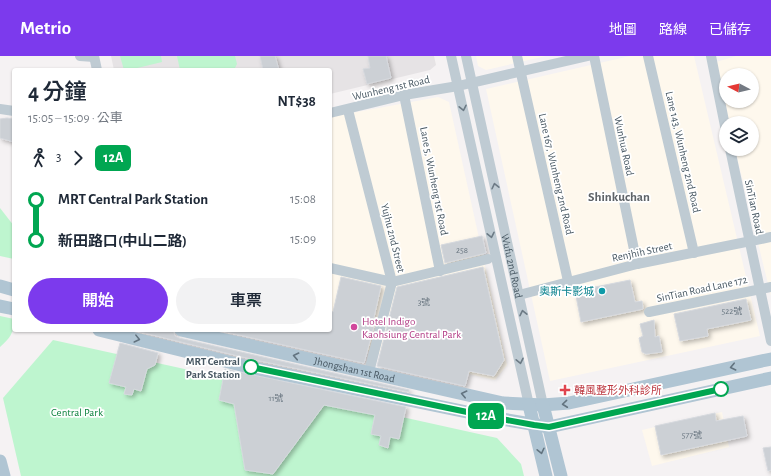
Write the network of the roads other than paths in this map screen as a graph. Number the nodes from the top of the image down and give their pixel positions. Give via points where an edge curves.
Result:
1 (80, 56) edge
2 (451, 56) edge
3 (466, 56) edge
4 (517, 56) edge
5 (588, 56) edge
6 (594, 56) edge
7 (648, 56) edge
8 (711, 56) edge
9 (94, 57) edge
10 (97, 68) edge
11 (520, 71) junction
12 (472, 82) junction
13 (458, 86) junction
14 (404, 96) junction
15 (0, 109) edge
16 (348, 110) junction
17 (12, 111) edge
18 (332, 113) edge
19 (723, 116) edge
20 (731, 156) edge
21 (771, 237) edge
22 (749, 242) junction
23 (694, 253) junction
24 (488, 259) dead end
25 (637, 264) junction
26 (332, 268) edge
27 (440, 271) junction
28 (568, 281) junction
29 (392, 282) junction
30 (0, 286) edge
31 (771, 287) edge
32 (12, 289) edge
33 (759, 289) junction
34 (520, 295) junction
35 (0, 306) edge
36 (12, 309) edge
37 (649, 312) dead end
38 (107, 332) edge
39 (209, 333) edge
40 (771, 341) edge
41 (771, 358) edge
42 (369, 372) junction
43 (771, 378) edge
44 (529, 405) junction
45 (543, 406) junction
46 (534, 425) junction
47 (549, 427) junction
48 (0, 461) edge
49 (4, 476) edge
50 (546, 476) edge
51 (561, 476) edge

1 - 9 street
2 - 13 street, Wufu 2nd Road
3 - 12 street, Wufu 2nd Road
4 - 11 street, Lane 167, Wunheng 2nd Road
5 - 11 street, Wunheng 1st Road
6 - 25 street, Wunhua Road
7 - 23 street, Lane 143, Wunheng 2nd Road
8 - 19 street
9 - 10 street
11 - 12 street, Wunheng 1st Road
11 - 28 street, Lane 167, Wunheng 2nd Road
12 - 13 street, Wunheng 1st Road
34 -> 12 street, Wufu 2nd Road
13 - 14 street, Wunheng 1st Road
13 -> 44 street, Wufu 2nd Road
14 - 16 street, Wunheng 1st Road
14 - 27 street, Lane 5, Wunheng 1st Road
15 - 17 street
16 - 18 street, Wunheng 1st Road
16 - 29 street, Yujhu 2nd Street
20 - 22 street, SinTian Road
21 - 22 street, Renjhih Street
22 - 23 street, Renjhih Street
22 - 33 street, SinTian Road
23 - 25 street, Renjhih Street
24 - 27 street
25 - 28 street, Renjhih Street
26 - 29 street
27 - 29 street
28 - 34 street, Renjhih Street
29 - 42 street, Yujhu 2nd Street
30 - 32 main road
31 - 33 street, SinTian Road Lane 172
33 - 37 street, SinTian Road Lane 172
33 - 40 street, SinTian Road
45 -> 34 street, Wufu 2nd Road
35 - 36 main road
38 -> 46 main road, Jhongshan 1st Road via 249,367
42 -> 39 main road, Jhongshan 1st Road
41 -> 45 main road, Jhongshan 1st Road via 569,403
44 -> 42 main road, Jhongshan 1st Road via 503,402
43 - 47 main road
44 - 45 main road, Jhongshan 1st Road
44 - 46 main road, Wufu 2nd Road
45 - 47 main road, Wufu 2nd Road
46 - 47 main road, Jhongshan 1st Road
46 -> 50 main road, Wufu 2nd Road
47 - 51 main road, Wufu 2nd Road
48 - 49 main road

